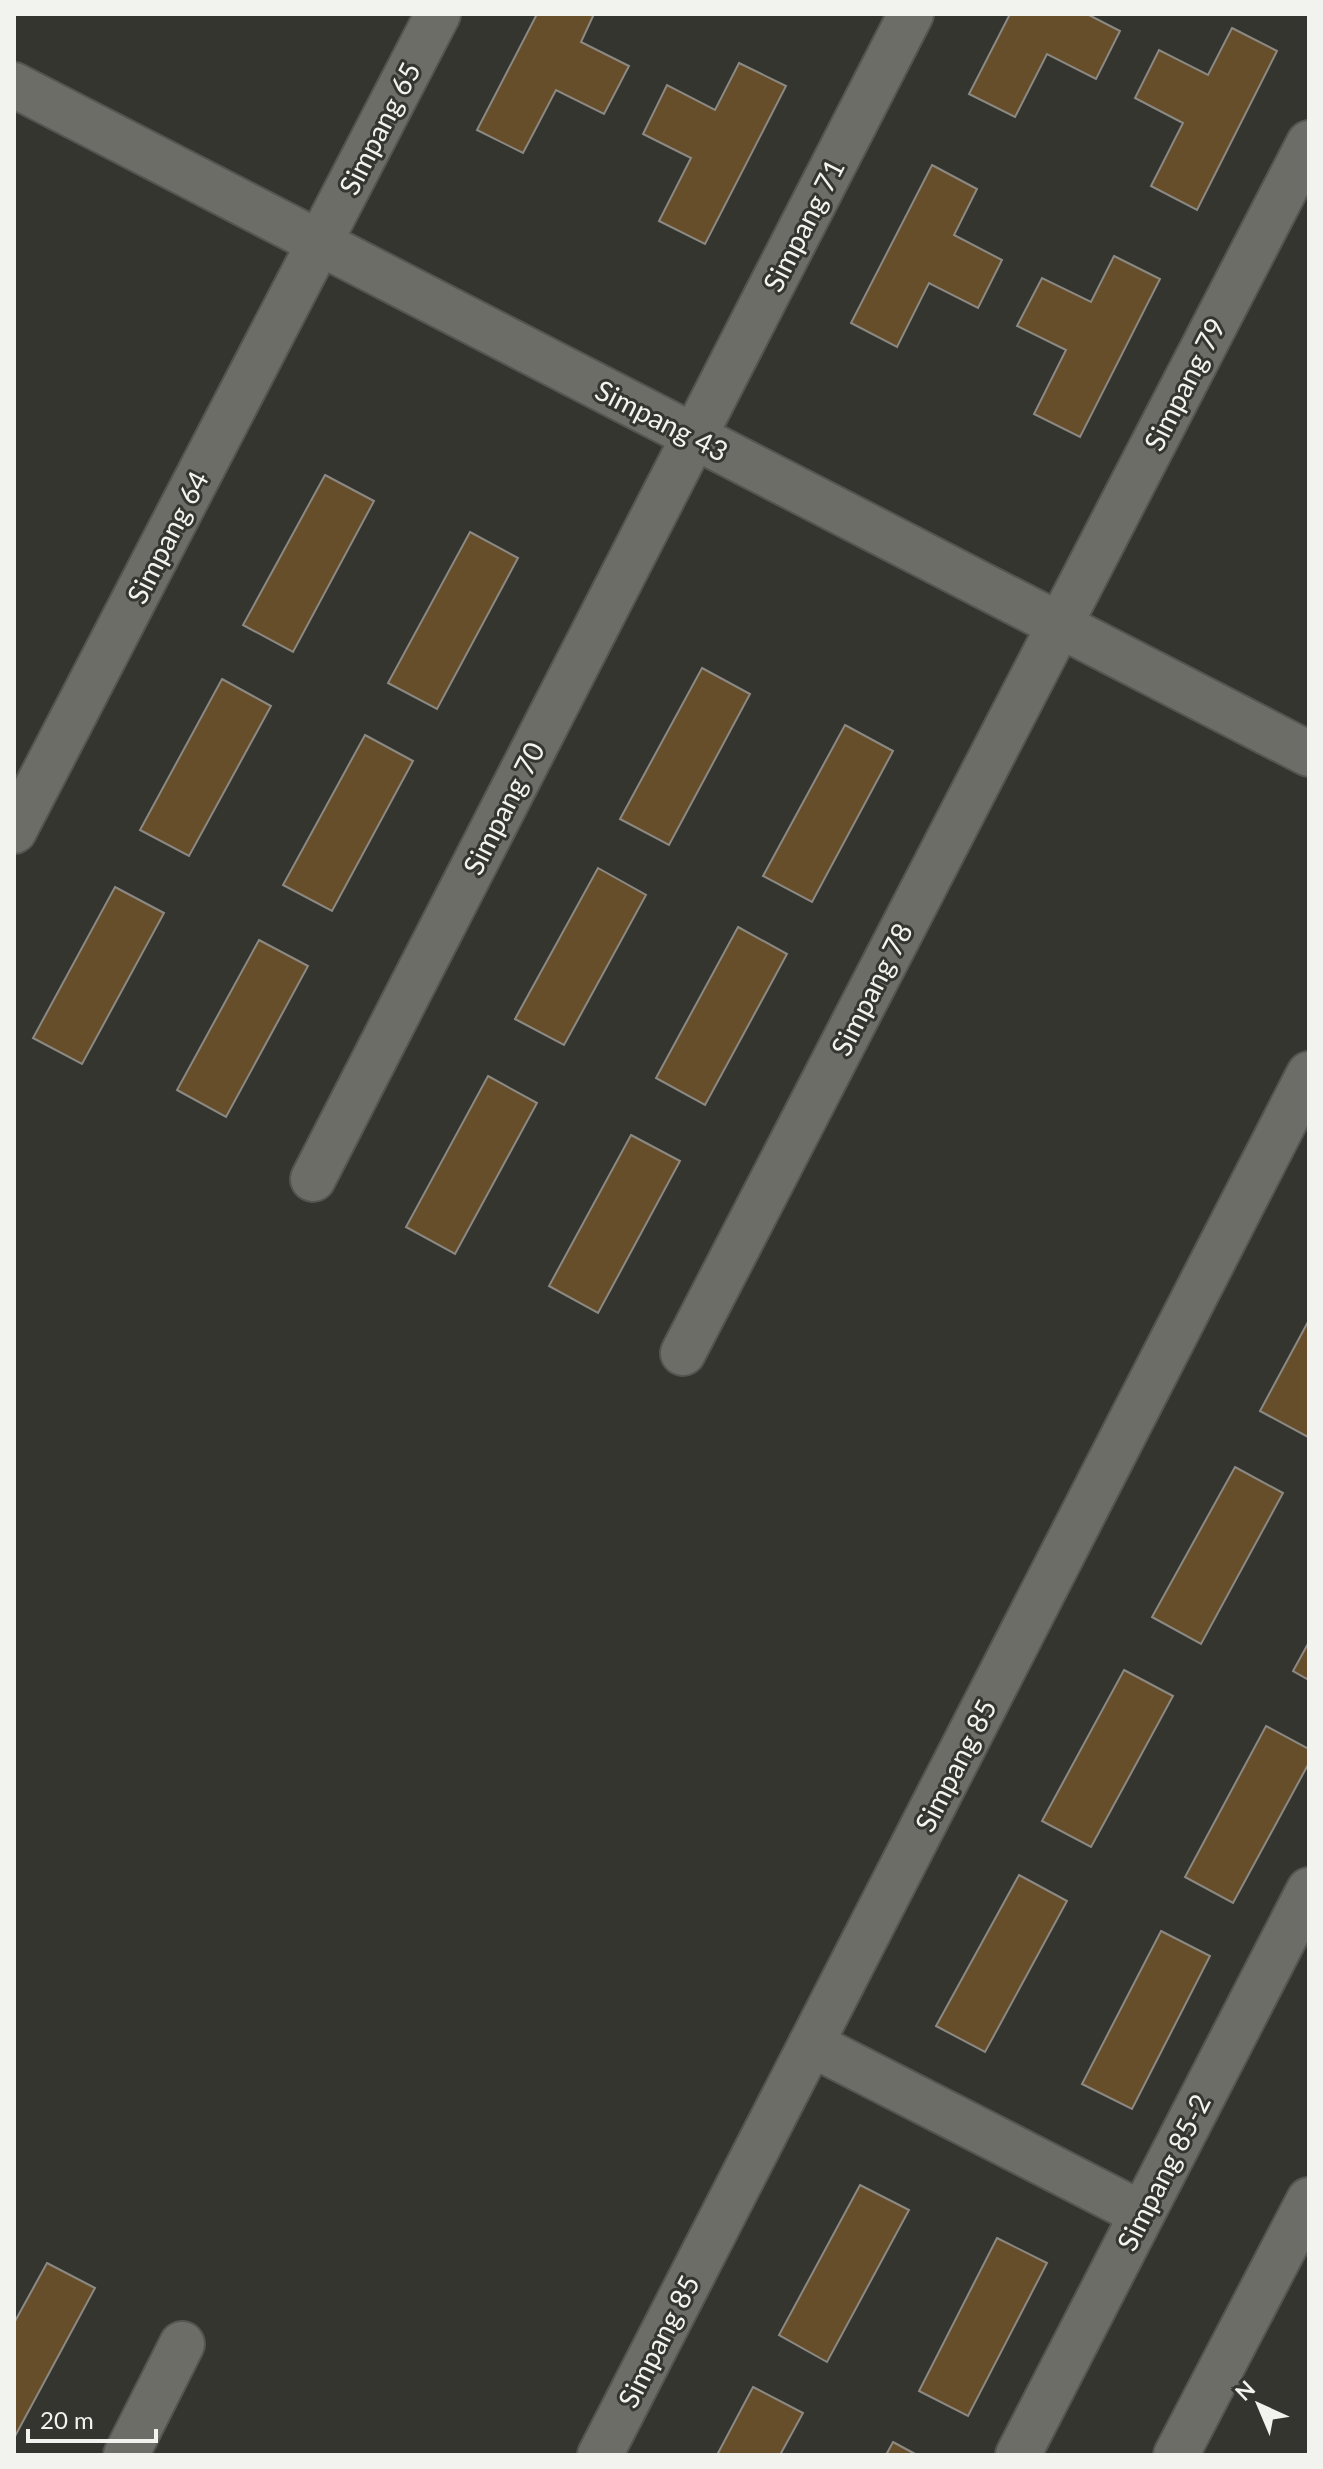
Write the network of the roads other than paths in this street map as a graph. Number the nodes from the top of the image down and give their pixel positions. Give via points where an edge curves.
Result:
1 (438, 14) edge
2 (911, 14) edge
3 (14, 85) edge
4 (1309, 143) edge
5 (320, 243) junction
6 (694, 436) junction
7 (1059, 625) junction
8 (1309, 754) edge
9 (14, 831) edge
10 (1309, 1074) edge
11 (313, 1179) dead end
12 (683, 1353) dead end
13 (1309, 1890) edge
14 (811, 2044) junction
15 (1309, 2200) edge
16 (1142, 2214) junction
17 (182, 2344) dead end
18 (126, 2455) edge
19 (600, 2455) edge
20 (1018, 2455) edge
21 (1176, 2455) edge

1 - 5 street, Simpang 65
2 - 6 street, Simpang 71
3 - 5 street, Simpang 43
4 - 7 street, Simpang 79
5 - 6 street, Simpang 43
5 - 9 street, Simpang 64
6 - 7 street, Simpang 43
6 - 11 street, Simpang 70
7 - 8 street, Simpang 43
7 - 12 street, Simpang 78
10 - 14 street, Simpang 85
13 - 16 street, Simpang 85-2
14 - 16 street
14 - 19 street, Simpang 85
15 - 21 street
16 - 20 street, Simpang 85-2
17 - 18 street

